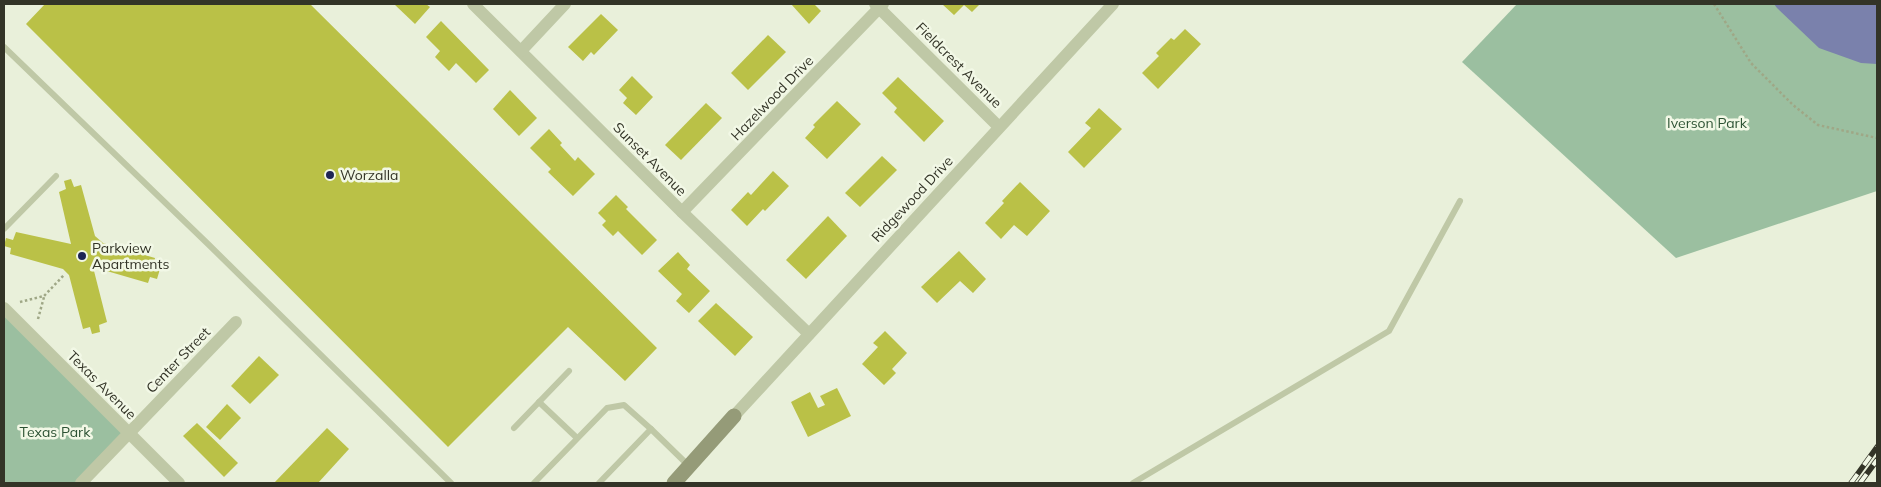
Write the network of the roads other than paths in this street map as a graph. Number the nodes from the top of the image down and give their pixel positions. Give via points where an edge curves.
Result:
1 (473, 4) edge
2 (566, 4) edge
3 (1113, 4) edge
4 (880, 5) edge
5 (4, 47) edge
6 (521, 51) junction
7 (999, 127) junction
8 (56, 176) dead end
9 (1460, 201) dead end
10 (682, 212) junction
11 (4, 229) edge
12 (4, 308) edge
13 (236, 322) dead end
14 (809, 334) junction
15 (569, 371) dead end
16 (538, 402) junction
17 (734, 416) joint
18 (514, 428) dead end
19 (651, 429) junction
20 (129, 433) junction
21 (577, 438) junction
22 (689, 466) junction
23 (80, 483) edge
24 (179, 483) edge
25 (451, 483) edge
26 (534, 483) edge
27 (599, 483) edge
28 (674, 483) edge
29 (1133, 483) edge

1 - 6 street, Sunset Avenue
2 - 6 street
3 - 7 street, Ridgewood Drive
4 - 7 street, Fieldcrest Avenue
4 - 10 street, Hazelwood Drive
5 - 25 lane
6 - 10 street, Sunset Avenue
7 - 14 street, Ridgewood Drive
8 - 11 lane
9 - 29 lane via 1389,331
10 - 14 street, Sunset Avenue
12 - 20 street, Texas Avenue
13 - 20 street, Center Street
14 - 17 street, Ridgewood Drive
15 - 16 lane
16 - 18 lane
16 - 21 lane
17 - 22 street
19 - 21 lane via 624,405 614,405
19 - 22 lane
19 - 27 lane
20 - 23 street, Center Street
20 - 24 street, Texas Avenue
21 - 26 lane
22 - 28 street

